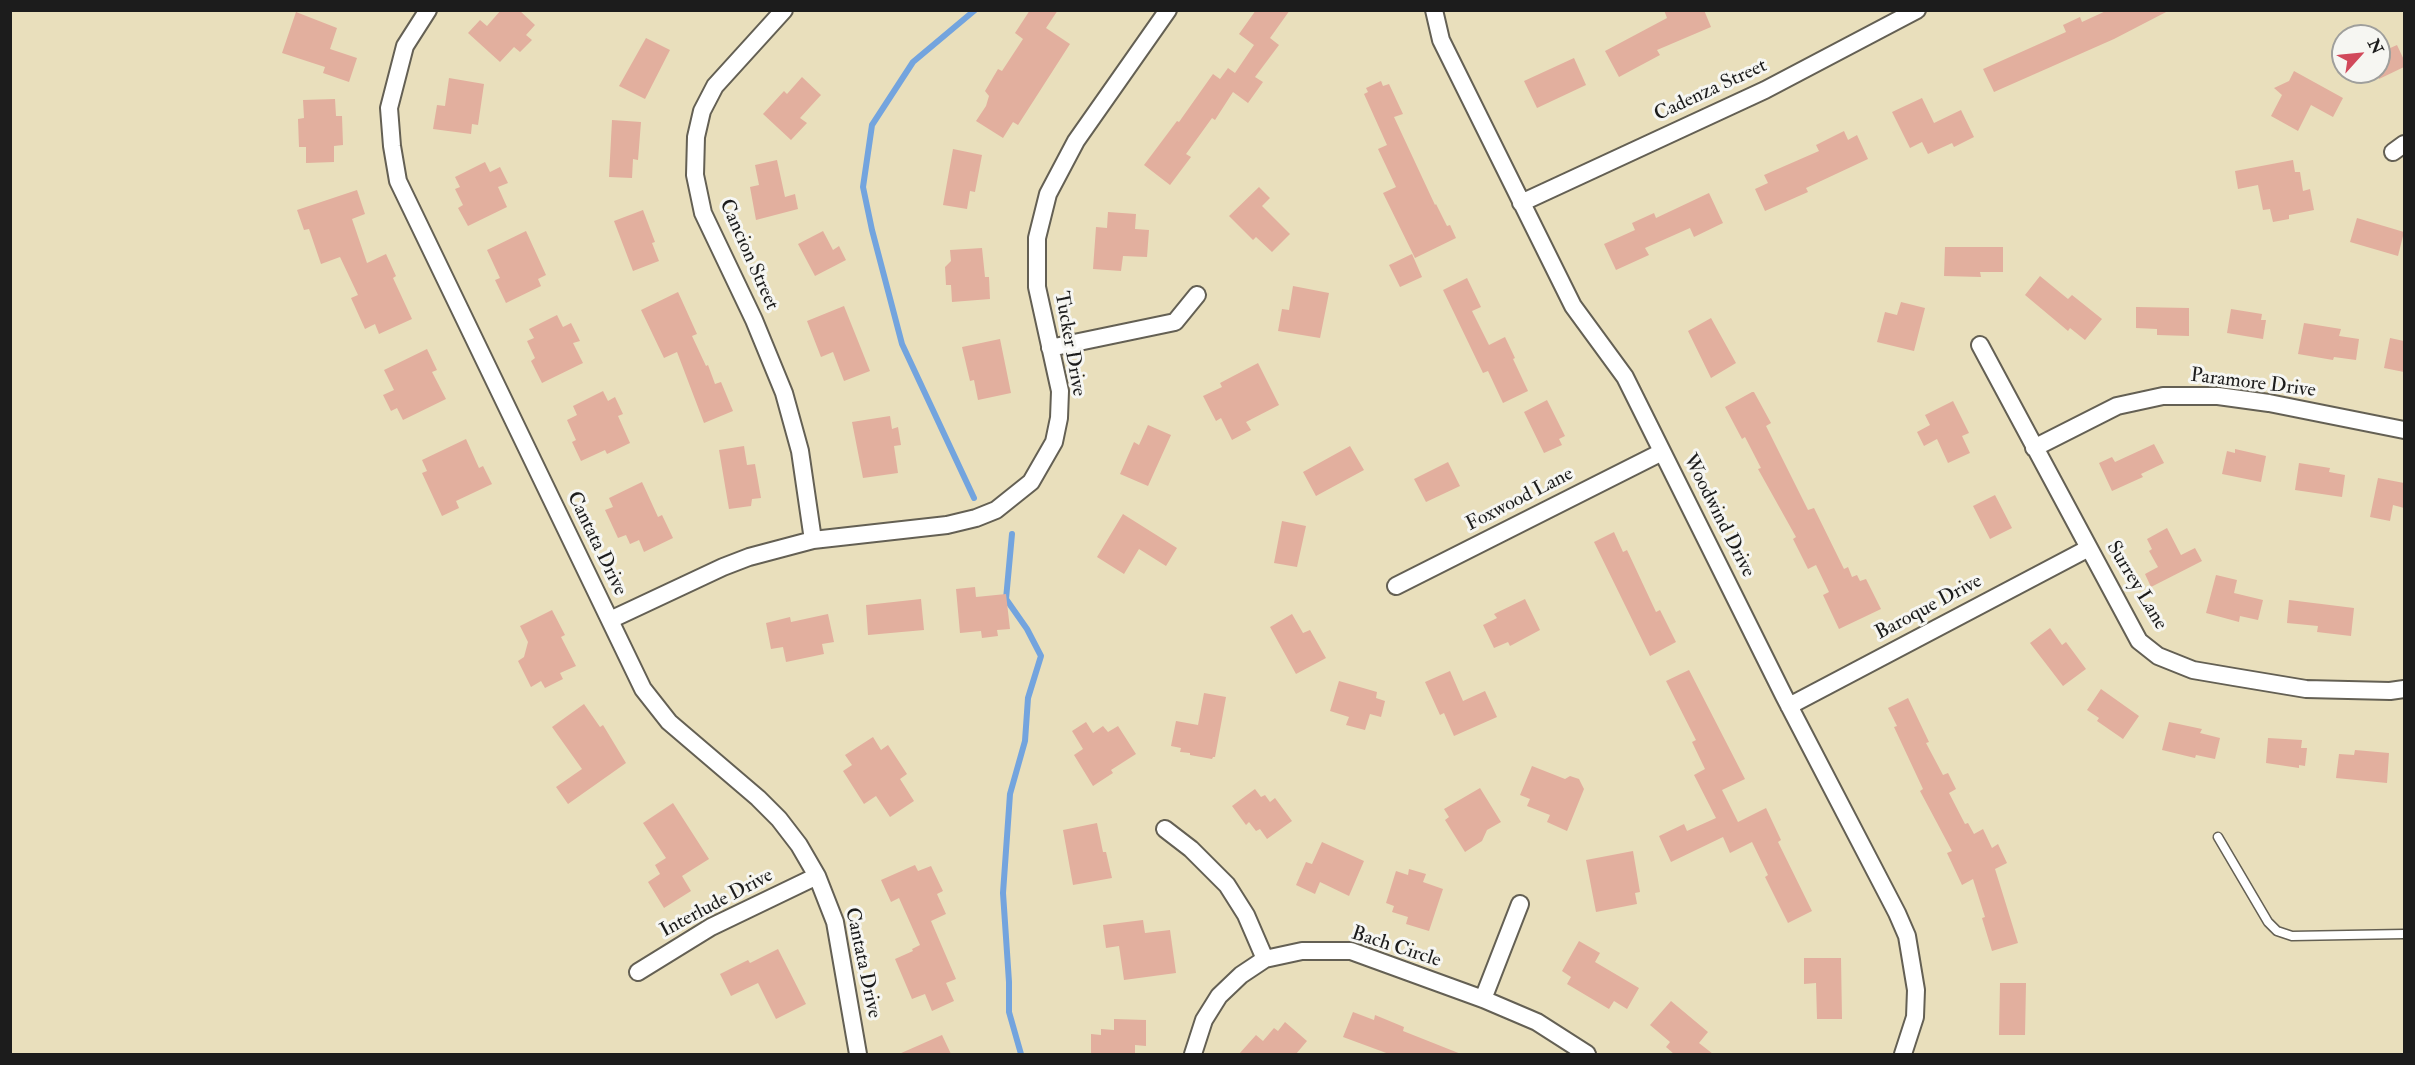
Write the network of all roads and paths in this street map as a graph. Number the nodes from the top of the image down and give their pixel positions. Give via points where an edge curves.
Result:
1 (428, 10) edge
2 (784, 10) edge
3 (1168, 10) edge
4 (1434, 10) edge
5 (1917, 10) edge
6 (1521, 203) junction
7 (1197, 296) dead end
8 (1980, 345) dead end
9 (1050, 348) junction
10 (2404, 430) edge
11 (2034, 448) junction
12 (1662, 452) junction
13 (813, 540) junction
14 (2088, 548) junction
15 (1396, 586) dead end
16 (610, 620) junction
17 (2404, 689) edge
18 (1789, 705) junction
19 (1165, 829) dead end
20 (2218, 837) dead end
21 (817, 876) junction
22 (1520, 904) dead end
23 (2404, 934) edge
24 (1265, 959) junction
25 (638, 972) dead end
26 (1483, 999) junction
27 (858, 1054) edge
28 (1193, 1054) edge
29 (1587, 1054) edge
30 (1903, 1054) edge

1 - 16 street, Cantata Drive via 405,46 389,108 398,181
2 - 13 street, Cancion Street via 715,86 702,111 696,136 695,175 704,213 784,393 804,472
3 - 9 street, Tucker Drive via 1076,141 1048,194 1037,238 1037,287
4 - 6 street, Woodwind Drive via 1441,40
5 - 6 street, Cadenza Street via 1765,90
6 - 12 street, Woodwind Drive via 1573,306 1625,377
7 - 9 street via 1175,322
8 - 11 street, Surrey Lane
9 - 13 street, Tucker Drive via 1060,391 1054,441 1042,466 1014,497 996,510 946,525
10 - 11 street, Paramore Drive via 2269,403 2218,396 2163,396 2117,406
11 - 14 street, Surrey Lane
12 - 15 street, Foxwood Lane
12 - 18 street, Woodwind Drive
13 - 16 street, Tucker Drive via 723,567
14 - 17 street, Surrey Lane via 2139,641 2158,656 2193,670 2306,689
14 - 18 street, Baroque Drive
16 - 21 street, Cantata Drive via 643,689 656,706 779,819
18 - 30 street, Woodwind Drive via 1907,936 1916,990 1915,1017
19 - 24 street via 1227,885 1246,915
20 - 23 lane via 2277,931 2292,936
21 - 25 street, Interlude Drive via 711,927
21 - 27 street, Cantata Drive via 835,922
22 - 26 street
24 - 26 street, Bach Circle via 1302,951 1352,951
24 - 28 street, Bach Circle via 1219,996 1204,1020
26 - 29 street, Bach Circle via 1537,1022

